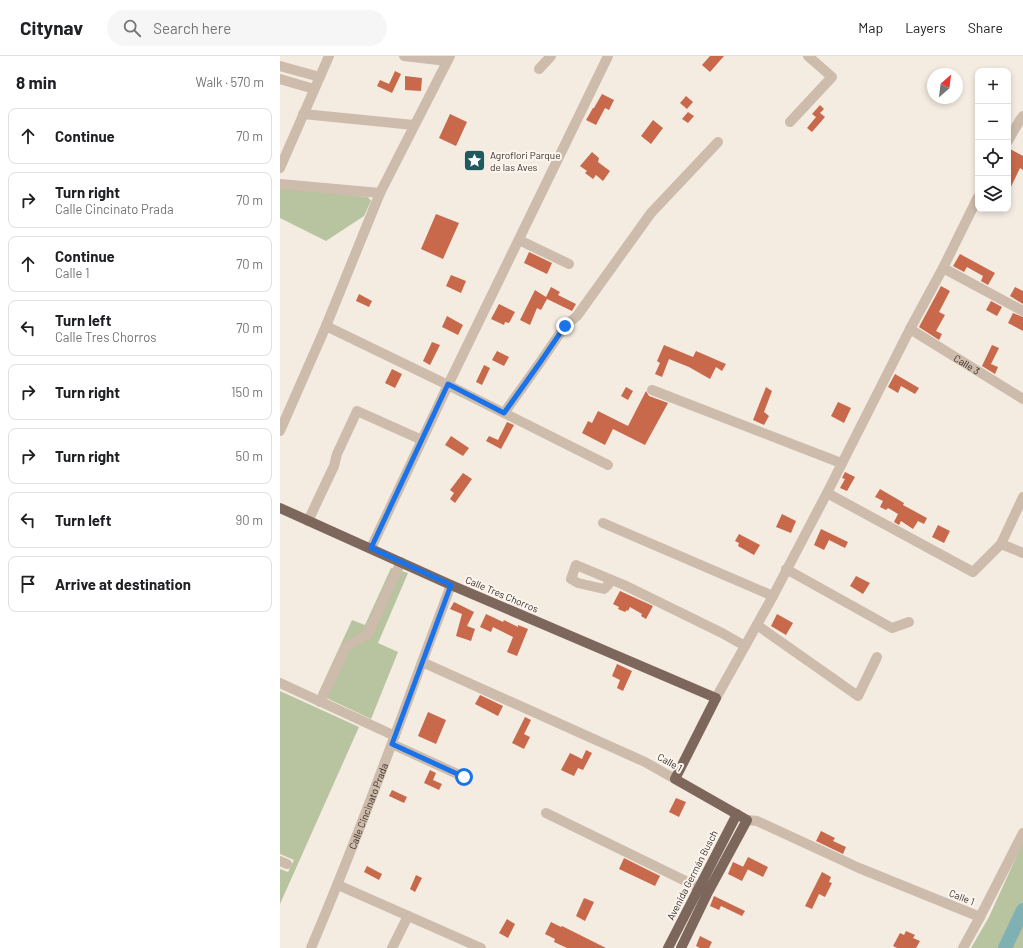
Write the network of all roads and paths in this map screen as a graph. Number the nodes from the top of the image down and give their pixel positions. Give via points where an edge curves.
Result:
1 (329, 56) edge
2 (404, 56) edge
3 (551, 56) edge
4 (608, 56) edge
5 (808, 56) edge
6 (448, 59) edge
7 (280, 66) edge
8 (539, 69) dead end
9 (320, 76) junction
10 (280, 80) edge
11 (314, 89) junction
12 (304, 114) junction
13 (1023, 116) edge
14 (790, 122) dead end
15 (414, 125) junction
16 (1009, 140) edge
17 (718, 142) dead end
18 (280, 168) edge
19 (280, 184) edge
20 (380, 193) junction
21 (975, 203) edge
22 (519, 240) junction
23 (569, 264) dead end
24 (943, 268) junction
25 (1023, 311) edge
26 (326, 326) junction
27 (910, 329) junction
28 (448, 384) junction
29 (652, 390) dead end
30 (1023, 399) edge
31 (504, 413) junction
32 (280, 431) edge
33 (422, 440) junction
34 (841, 463) junction
35 (608, 465) dead end
36 (826, 494) junction
37 (1023, 497) edge
38 (280, 508) edge
39 (308, 521) junction
40 (603, 523) dead end
41 (1001, 544) junction
42 (371, 548) junction
43 (1023, 554) edge
44 (401, 562) junction
45 (786, 569) junction
46 (611, 580) dead end
47 (451, 585) junction
48 (773, 596) junction
49 (908, 622) dead end
50 (757, 625) junction
51 (745, 646) junction
52 (877, 657) dead end
53 (422, 662) junction
54 (280, 683) edge
55 (716, 698) junction
56 (320, 702) junction
57 (394, 740) junction
58 (464, 777) dead end
59 (675, 779) junction
60 (546, 814) dead end
61 (737, 814) junction
62 (747, 820) junction
63 (1023, 833) edge
64 (338, 885) junction
65 (704, 890) junction
66 (408, 916) junction
67 (980, 917) junction
68 (311, 948) edge
69 (392, 948) edge
70 (481, 948) edge
71 (668, 948) edge
72 (681, 948) edge
73 (963, 948) edge

1 - 9 street
2 - 6 street
3 - 8 street
4 - 22 street
5 - 14 street via 832,77
6 - 15 street
7 - 9 street
9 - 11 street
10 - 11 street
11 - 12 street
12 - 15 street
12 - 18 street
13 - 16 street
15 - 20 street
17 - 31 street via 651,213 577,316 557,336
19 - 20 street
20 - 26 street
21 - 24 street
22 - 23 street
22 - 28 street
24 - 25 street
24 - 27 street
26 - 28 street
26 - 32 street
27 - 30 street, Calle 3
27 - 34 street
28 - 31 street
28 - 33 street
29 - 34 street
31 - 35 street
33 - 39 street via 357,410
33 - 42 street
34 - 36 street
36 - 41 street via 973,572
36 - 45 street
37 - 41 street
38 - 39 main road, Calle Tres Chorros
39 - 42 main road, Calle Tres Chorros
40 - 48 street
41 - 43 street
42 - 44 main road, Calle Tres Chorros
44 - 47 main road, Calle Tres Chorros
44 - 56 street via 368,634 346,647
45 - 48 street
45 - 49 street via 892,628
46 - 51 street
47 - 53 street
47 - 55 main road, Calle Tres Chorros
48 - 50 street
50 - 51 street
50 - 52 street via 858,696
51 - 55 street
53 - 57 street, Calle Cincinato Prada
53 - 59 street, Calle 1 via 645,762
54 - 56 street
55 - 59 main road
56 - 57 street
57 - 58 street
57 - 64 street, Calle Cincinato Prada
59 - 61 main road, Calle 1
60 - 65 street
61 - 62 main road, Calle 1
61 - 65 main road, Avenida Germán Busch
62 - 65 main road, Avenida Germán Busch
62 - 67 street, Calle 1 via 757,821 858,868
63 - 67 street
64 - 66 street
64 - 68 street, Calle Cincinato Prada
65 - 71 main road, Avenida Germán Busch
65 - 72 main road, Avenida Germán Busch
66 - 69 street
66 - 70 street
67 - 73 street

